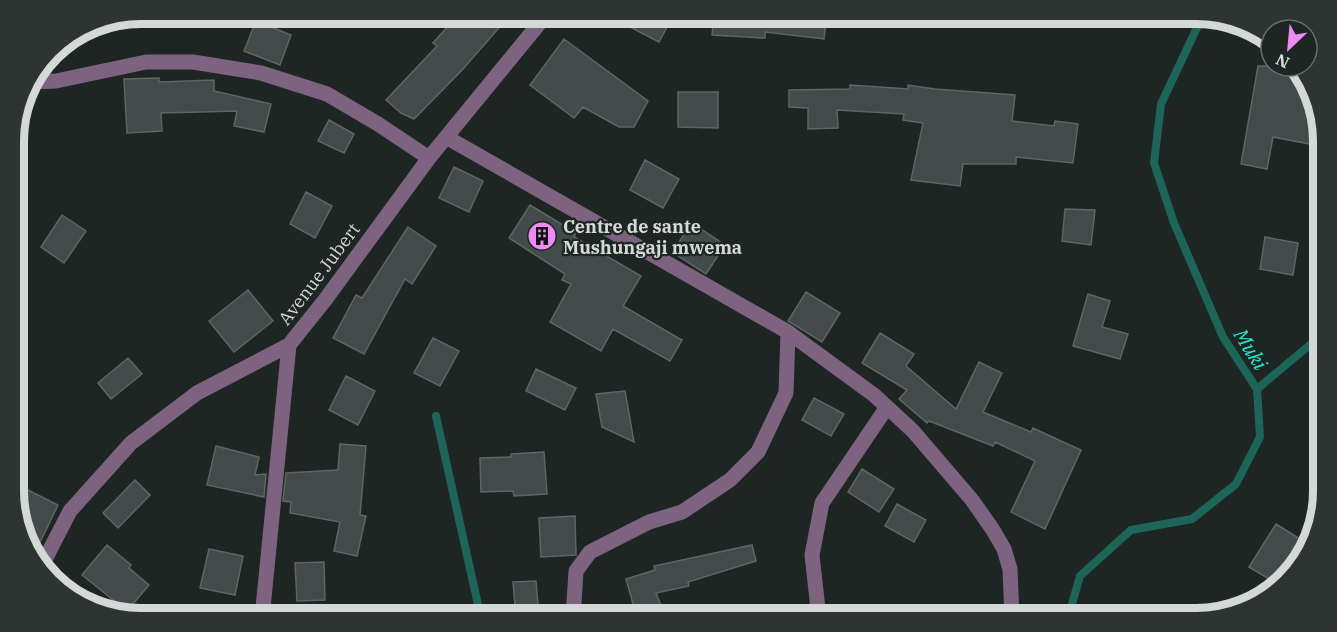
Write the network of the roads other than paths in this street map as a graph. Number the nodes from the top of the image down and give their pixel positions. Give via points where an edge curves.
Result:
1 (539, 24) edge
2 (41, 82) edge
3 (446, 137) junction
4 (429, 158) junction
5 (788, 332) junction
6 (289, 345) junction
7 (887, 406) junction
8 (46, 558) edge
9 (263, 608) edge
10 (574, 608) edge
11 (818, 608) edge
12 (1012, 608) edge

1 - 3 street, Avenue Jubert
2 - 4 street via 146,62 193,62 261,73 327,94
3 - 4 street, Avenue Jubert
3 - 5 street
4 - 6 street, Avenue Jubert
5 - 7 street
5 - 10 street via 786,393 758,452 730,480 682,512 649,522 590,552 576,571
6 - 8 street, Avenue Jubert via 197,393 131,443 70,511
6 - 9 street
7 - 11 street via 822,503 812,555
7 - 12 street via 972,500 993,530 1010,569

